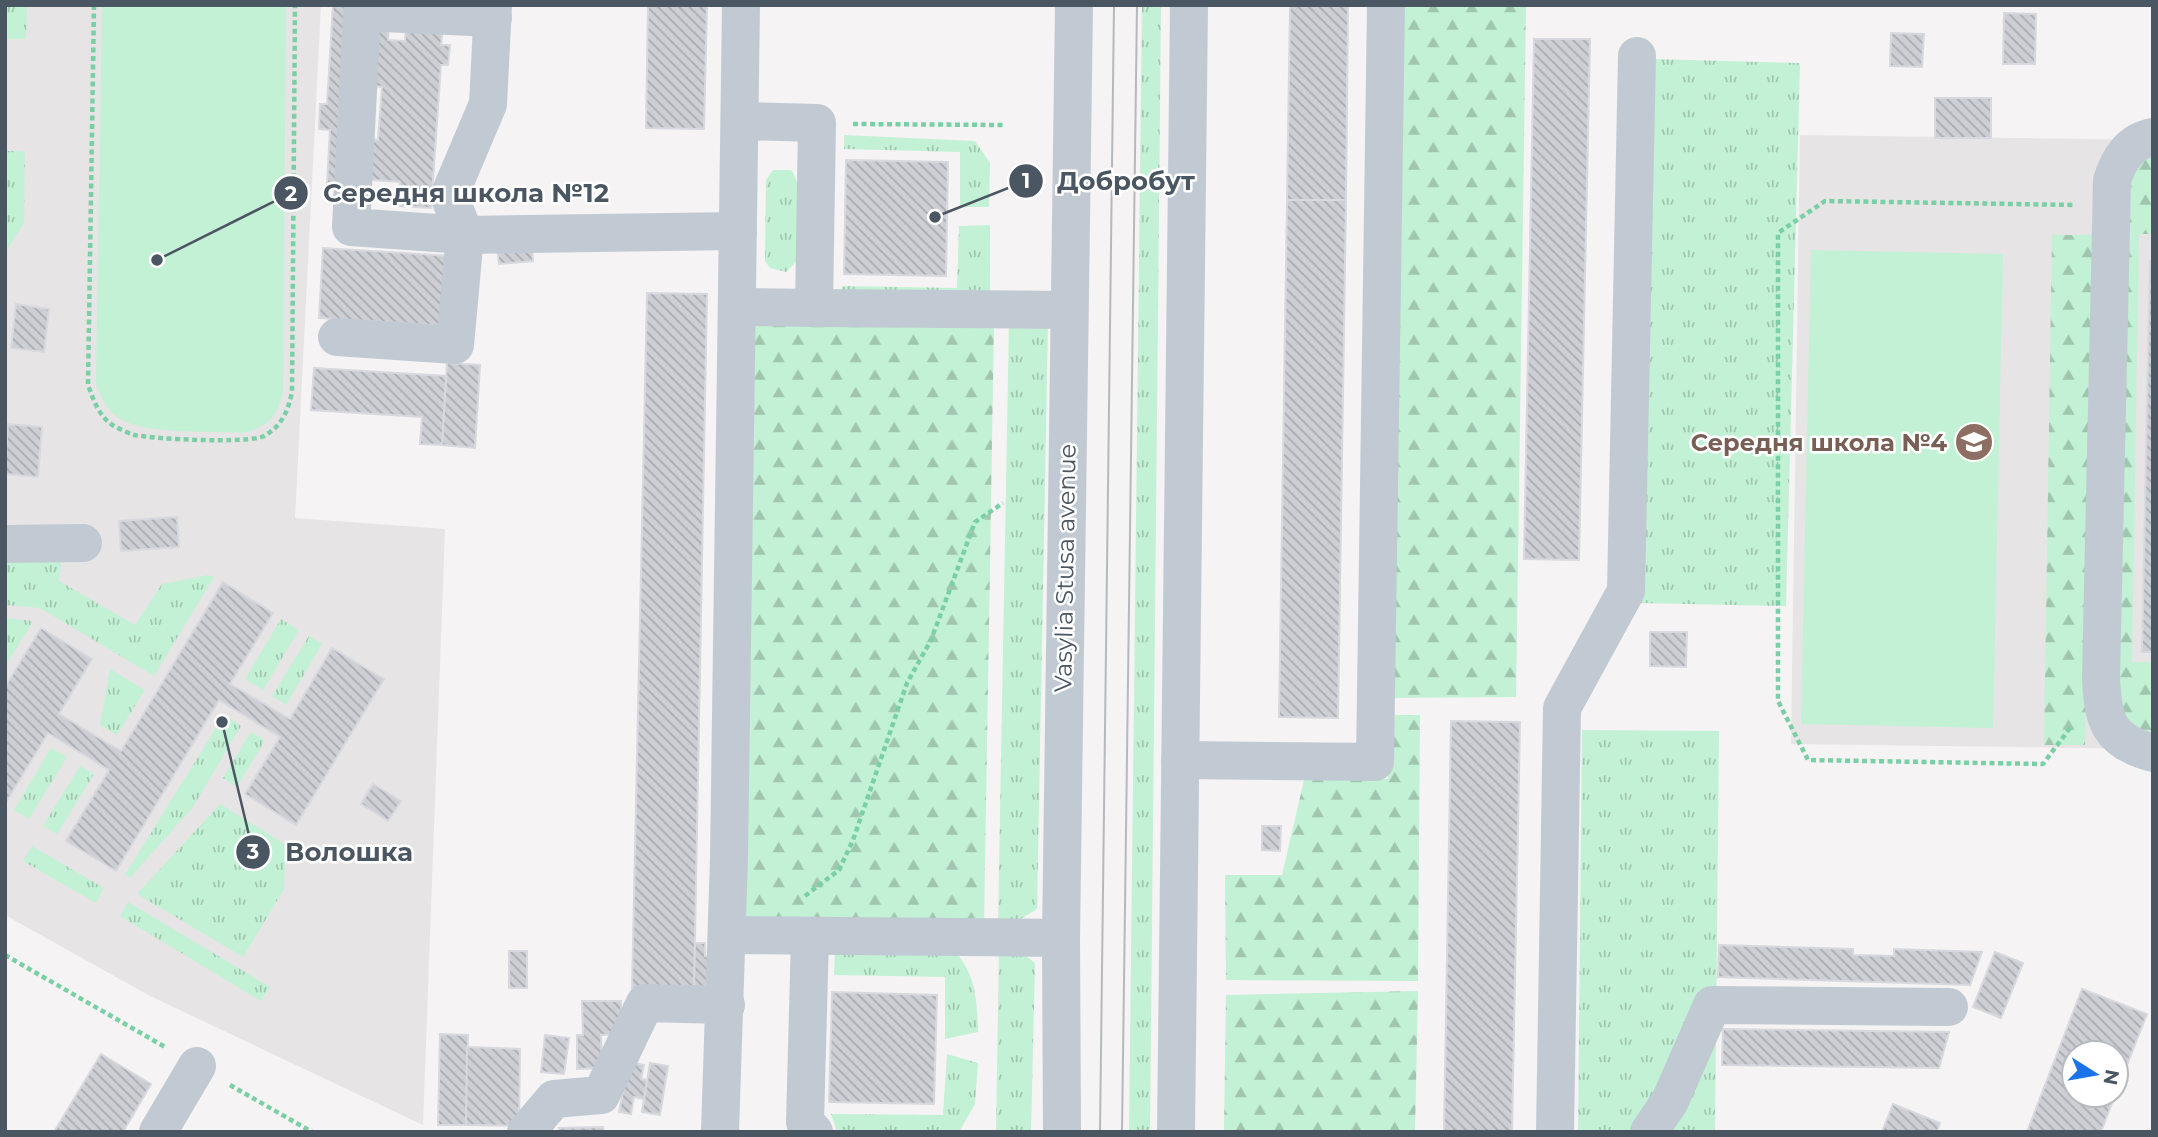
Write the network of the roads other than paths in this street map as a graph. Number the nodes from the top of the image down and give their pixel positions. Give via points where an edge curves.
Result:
1 (741, 5) edge
2 (1074, 5) edge
3 (1189, 5) edge
4 (1386, 5) edge
5 (493, 12) edge
6 (1637, 57) dead end
7 (740, 121) junction
8 (2153, 137) edge
9 (738, 231) junction
10 (465, 235) junction
11 (737, 307) junction
12 (814, 308) junction
13 (1069, 310) junction
14 (337, 337) dead end
15 (83, 543) dead end
16 (5, 544) edge
17 (2153, 752) edge
18 (1180, 760) junction
19 (804, 921) junction
20 (727, 935) junction
21 (1061, 938) junction
22 (726, 1005) junction
23 (1950, 1007) dead end
24 (197, 1066) road end
25 (158, 1132) edge
26 (526, 1132) edge
27 (720, 1132) edge
28 (814, 1132) edge
29 (1062, 1132) edge
30 (1177, 1132) edge
31 (1555, 1132) edge
32 (1649, 1132) edge

1 - 7 street
2 - 13 street, Vasylia Stusa avenue
3 - 18 street
4 - 18 street via 1375,762
5 - 10 street via 488,104 449,196
5 - 10 street via 362,12 351,227
6 - 31 street via 1626,591 1562,708
7 - 9 street
7 - 12 street via 817,123
8 - 17 street via 2131,146 2116,166 2112,181 2101,678 2104,715 2112,731 2132,747
9 - 10 street
9 - 11 street
10 - 14 street via 455,345
11 - 12 street
11 - 20 street
12 - 13 street
13 - 21 street, Vasylia Stusa avenue
15 - 16 street
18 - 30 street
19 - 20 street
19 - 21 street
19 - 28 street via 805,1122
20 - 22 street
21 - 29 street, Vasylia Stusa avenue
22 - 26 street via 645,1003 601,1095 554,1099
22 - 27 street
23 - 32 street via 1712,1005 1670,1101
24 - 25 street

